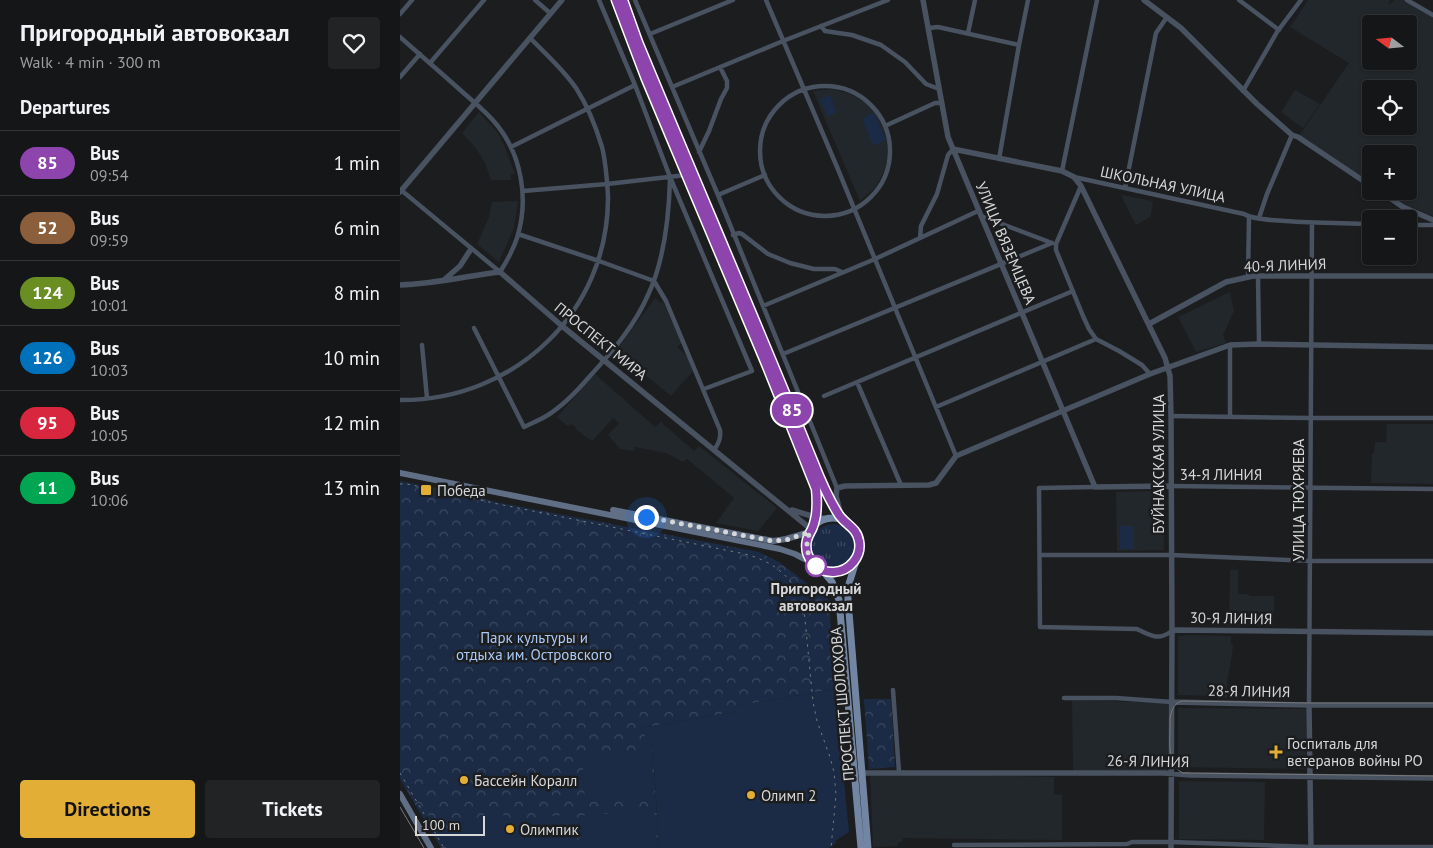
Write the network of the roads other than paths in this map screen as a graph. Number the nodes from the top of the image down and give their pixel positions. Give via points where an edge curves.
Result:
1 (412, 0) edge
2 (484, 0) edge
3 (535, 0) edge
4 (562, 0) edge
5 (599, 0) edge
6 (616, 0) edge
7 (623, 0) edge
8 (635, 0) edge
9 (733, 0) edge
10 (766, 0) edge
11 (888, 0) edge
12 (923, 0) edge
13 (975, 0) edge
14 (1028, 0) edge
15 (1097, 0) edge
16 (1144, 0) edge
17 (1239, 0) edge
18 (1301, 0) edge
19 (1407, 0) edge
20 (400, 14) edge
21 (550, 14) junction
22 (1433, 15) edge
23 (1167, 17) junction
24 (821, 26) junction
25 (929, 28) junction
26 (1279, 30) junction
27 (968, 33) junction
28 (650, 34) junction
29 (400, 37) edge
30 (530, 38) junction
31 (783, 41) junction
32 (1019, 45) junction
33 (420, 54) junction
34 (430, 63) junction
35 (720, 67) junction
36 (400, 78) edge
37 (635, 85) junction
38 (672, 87) junction
39 (939, 89) junction
40 (805, 90) junction
41 (1243, 90) junction
42 (475, 103) junction
43 (942, 103) junction
44 (587, 109) junction
45 (885, 126) junction
46 (1292, 135) junction
47 (511, 147) junction
48 (953, 149) junction
49 (699, 152) junction
50 (999, 159) junction
51 (1062, 171) junction
52 (686, 175) junction
53 (765, 175) junction
54 (670, 177) junction
55 (1074, 177) junction
56 (1362, 180) edge
57 (608, 184) junction
58 (1081, 186) junction
59 (1125, 188) junction
60 (401, 191) edge
61 (522, 191) junction
62 (718, 196) junction
63 (1393, 200) edge
64 (854, 209) junction
65 (980, 214) junction
66 (1249, 217) junction
67 (1259, 218) junction
68 (1433, 220) edge
69 (1312, 222) junction
70 (1362, 224) edge
71 (1417, 225) edge
72 (1433, 225) edge
73 (518, 234) junction
74 (733, 235) junction
75 (920, 238) junction
76 (1054, 243) junction
77 (472, 249) junction
78 (875, 259) junction
79 (599, 261) junction
80 (1001, 264) junction
81 (460, 266) junction
82 (500, 272) junction
83 (842, 272) junction
84 (1258, 276) junction
85 (1312, 276) junction
86 (1433, 276) edge
87 (464, 277) junction
88 (1248, 277) junction
89 (443, 280) junction
90 (654, 281) junction
91 (400, 285) edge
92 (1072, 291) junction
93 (763, 306) junction
94 (894, 307) junction
95 (1022, 313) junction
96 (1149, 324) junction
97 (562, 326) junction
98 (474, 328) dead end
99 (1096, 339) junction
100 (1258, 344) junction
101 (1311, 344) junction
102 (422, 345) dead end
103 (1230, 346) junction
104 (1433, 347) edge
105 (784, 354) junction
106 (916, 358) junction
107 (605, 360) junction
108 (1042, 362) junction
109 (1168, 368) junction
110 (1150, 374) junction
111 (498, 377) junction
112 (857, 382) junction
113 (704, 389) junction
114 (824, 396) dead end
115 (427, 398) junction
116 (400, 400) edge
117 (936, 406) junction
118 (1064, 411) junction
119 (1171, 416) junction
120 (1230, 417) junction
121 (1310, 418) junction
122 (1433, 418) edge
123 (714, 450) junction
124 (956, 456) junction
125 (400, 469) edge
126 (400, 473) edge
127 (901, 485) junction
128 (836, 486) junction
129 (1171, 486) junction
130 (824, 487) junction
131 (1095, 487) junction
132 (1310, 488) junction
133 (1433, 489) edge
134 (787, 509) junction
135 (815, 517) junction
136 (842, 518) junction
137 (830, 519) junction
138 (811, 530) junction
139 (1040, 555) junction
140 (1171, 555) junction
141 (857, 558) junction
142 (1311, 561) junction
143 (1433, 561) edge
144 (814, 564) junction
145 (822, 570) junction
146 (1172, 631) junction
147 (1309, 632) junction
148 (1433, 632) edge
149 (893, 690) dead end
150 (1064, 698) dead end
151 (1172, 702) junction
152 (1309, 705) junction
153 (1433, 705) edge
154 (899, 772) junction
155 (861, 773) junction
156 (1172, 774) junction
157 (1311, 776) junction
158 (1433, 778) edge
159 (400, 794) edge
160 (954, 845) dead end
161 (1171, 845) edge
162 (1038, 846) edge
163 (1311, 847) edge
164 (1433, 847) edge
165 (431, 848) edge
166 (861, 848) edge
167 (868, 848) edge

1 - 20 street
2 - 34 street
3 - 21 street
4 - 21 street
5 - 37 street
6 - 52 main road
7 - 130 main road
8 - 28 street
9 - 28 street
10 - 31 street
11 - 24 street
12 - 25 street, УЛИЦА ВЯЗЕМЦЕВА
13 - 27 street
14 - 32 street
15 - 51 street
16 - 23 street
17 - 26 street
18 - 26 street
19 - 22 street
21 - 30 street
23 - 41 street
23 - 59 street via 1156,33
24 - 31 street
24 - 39 street via 825,31 852,35 881,46 905,62 926,84
25 - 27 street
25 - 39 street, УЛИЦА ВЯЗЕМЦЕВА
26 - 41 street
27 - 32 street
28 - 38 street
29 - 33 street
30 - 42 street
30 - 44 street via 559,67
31 - 35 street
31 - 40 street
32 - 50 street
33 - 34 street
33 - 36 street
34 - 42 street
35 - 38 street
35 - 49 street via 727,88
37 - 44 street
37 - 54 street
38 - 49 street
39 - 43 street, УЛИЦА ВЯЗЕМЦЕВА
40 - 45 street via 831,86 845,89 872,105
40 - 53 street via 783,102 766,124 760,151
40 - 64 street
41 - 46 street
42 - 47 street via 497,125
42 - 60 street
43 - 45 street via 935,103
43 - 48 street, УЛИЦА ВЯЗЕМЦЕВА
44 - 47 street
44 - 57 street via 601,146
45 - 64 street via 890,147 886,173 874,194
46 - 56 street
46 - 67 street
47 - 61 street via 519,168
48 - 50 street, ШКОЛЬНАЯ УЛИЦА
48 - 65 street, УЛИЦА ВЯЗЕМЦЕВА
48 - 75 street via 919,231
49 - 62 street
50 - 51 street, ШКОЛЬНАЯ УЛИЦА
51 - 55 street, ШКОЛЬНАЯ УЛИЦА
52 - 54 street
52 - 135 main road via 815,485 818,499
53 - 62 street
53 - 64 street via 776,193 807,213 829,216
54 - 57 street
54 - 90 street via 666,225
54 - 113 street via 752,371
55 - 58 street, БУЙНАКСКАЯ УЛИЦА
55 - 59 street, ШКОЛЬНАЯ УЛИЦА
57 - 61 street
57 - 79 street via 607,220
58 - 76 street
58 - 96 street, БУЙНАКСКАЯ УЛИЦА
59 - 66 street, ШКОЛЬНАЯ УЛИЦА
60 - 77 street, ПРОСПЕКТ МИРА
61 - 73 street
62 - 74 street
63 - 68 street
64 - 78 street
65 - 75 street
65 - 76 street
65 - 80 street, УЛИЦА ВЯЗЕМЦЕВА
66 - 67 street, ШКОЛЬНАЯ УЛИЦА
66 - 88 street
67 - 69 street, ШКОЛЬНАЯ УЛИЦА
69 - 70 street, ШКОЛЬНАЯ УЛИЦА
69 - 85 street, УЛИЦА ТЮХРЯЕВА
71 - 72 street
73 - 79 street
73 - 82 street
74 - 83 street via 742,234 768,254 790,263
74 - 93 street
75 - 78 street
76 - 80 street
76 - 92 street
77 - 81 street
77 - 82 street, ПРОСПЕКТ МИРА
78 - 83 street
78 - 94 street
79 - 90 street
79 - 97 street via 583,297
80 - 94 street
80 - 95 street, УЛИЦА ВЯЗЕМЦЕВА
81 - 87 street
81 - 89 street
82 - 87 street
82 - 97 street, ПРОСПЕКТ МИРА
83 - 93 street
84 - 85 street, 40-Я ЛИНИЯ
84 - 88 street, 40-Я ЛИНИЯ
84 - 100 street
85 - 86 street, 40-Я ЛИНИЯ
85 - 101 street, УЛИЦА ТЮХРЯЕВА
87 - 89 street
88 - 96 street, 40-Я ЛИНИЯ via 1226,282
89 - 91 street
90 - 107 street via 635,319
90 - 113 street
92 - 95 street
92 - 99 street
93 - 105 street
94 - 105 street
94 - 106 street
95 - 106 street
95 - 108 street, УЛИЦА ВЯЗЕМЦЕВА
96 - 109 street, БУЙНАКСКАЯ УЛИЦА
97 - 107 street, ПРОСПЕКТ МИРА
97 - 111 street via 533,354
98 - 111 street
99 - 108 street
99 - 110 street via 1142,365
100 - 101 street
100 - 103 street
101 - 104 street
101 - 121 street, УЛИЦА ТЮХРЯЕВА
102 - 115 street
103 - 109 street
103 - 120 street
105 - 128 street
106 - 112 street
106 - 117 street
107 - 111 street via 550,414 524,427
107 - 123 street, ПРОСПЕКТ МИРА
108 - 117 street
108 - 118 street, УЛИЦА ВЯЗЕМЦЕВА
109 - 110 street
109 - 119 street, БУЙНАКСКАЯ УЛИЦА
110 - 118 street
111 - 115 street via 468,390
112 - 114 street
112 - 127 street
113 - 123 street via 721,436
115 - 116 street
117 - 124 street
118 - 124 street
118 - 131 street, УЛИЦА ВЯЗЕМЦЕВА
119 - 120 street
119 - 129 street, БУЙНАКСКАЯ УЛИЦА
120 - 121 street
121 - 122 street
121 - 132 street, УЛИЦА ТЮХРЯЕВА
123 - 134 street, ПРОСПЕКТ МИРА
124 - 127 street via 936,483
125 - 138 main road via 767,540 779,541
126 - 144 main road via 780,549
127 - 128 street
128 - 130 street
128 - 136 street
129 - 131 street, 34-Я ЛИНИЯ
129 - 132 street, 34-Я ЛИНИЯ
129 - 140 street, БУЙНАКСКАЯ УЛИЦА
130 - 136 main road
131 - 139 street, 34-Я ЛИНИЯ via 1039,488
132 - 133 street, 34-Я ЛИНИЯ
132 - 142 street, УЛИЦА ТЮХРЯЕВА
134 - 135 street, ПРОСПЕКТ МИРА
134 - 138 street, ПРОСПЕКТ МИРА
135 - 137 street, ПРОСПЕКТ МИРА
135 - 138 main road
136 - 137 main road
136 - 141 main road via 859,538
137 - 138 main road via 818,523
138 - 144 main road via 806,548
139 - 140 street
139 - 146 street, 30-Я ЛИНИЯ via 1040,627 1137,628 1157,638
140 - 142 street
140 - 146 street, БУЙНАКСКАЯ УЛИЦА
141 - 145 main road via 841,571
141 - 155 main road, ПРОСПЕКТ ШОЛОХОВА via 848,588 848,600
142 - 143 street
142 - 147 street, УЛИЦА ТЮХРЯЕВА
144 - 145 main road
145 - 166 main road, ПРОСПЕКТ ШОЛОХОВА via 832,582 839,600
146 - 147 street, 30-Я ЛИНИЯ
146 - 151 street, БУЙНАКСКАЯ УЛИЦА
147 - 148 street, 30-Я ЛИНИЯ
147 - 152 street, УЛИЦА ТЮХРЯЕВА
149 - 154 street
150 - 151 street, 28-Я ЛИНИЯ
151 - 152 street, 28-Я ЛИНИЯ
151 - 156 street, БУЙНАКСКАЯ УЛИЦА
152 - 153 street, 28-Я ЛИНИЯ
152 - 157 street, УЛИЦА ТЮХРЯЕВА
154 - 155 street, 26-Я ЛИНИЯ
154 - 156 street, 26-Я ЛИНИЯ
155 - 167 main road, ПРОСПЕКТ ШОЛОХОВА
156 - 157 street, 26-Я ЛИНИЯ
156 - 161 street, БУЙНАКСКАЯ УЛИЦА
157 - 158 street, 26-Я ЛИНИЯ
157 - 163 street, УЛИЦА ТЮХРЯЕВА
159 - 165 main road
160 - 162 street
161 - 162 street
161 - 163 street
163 - 164 street

